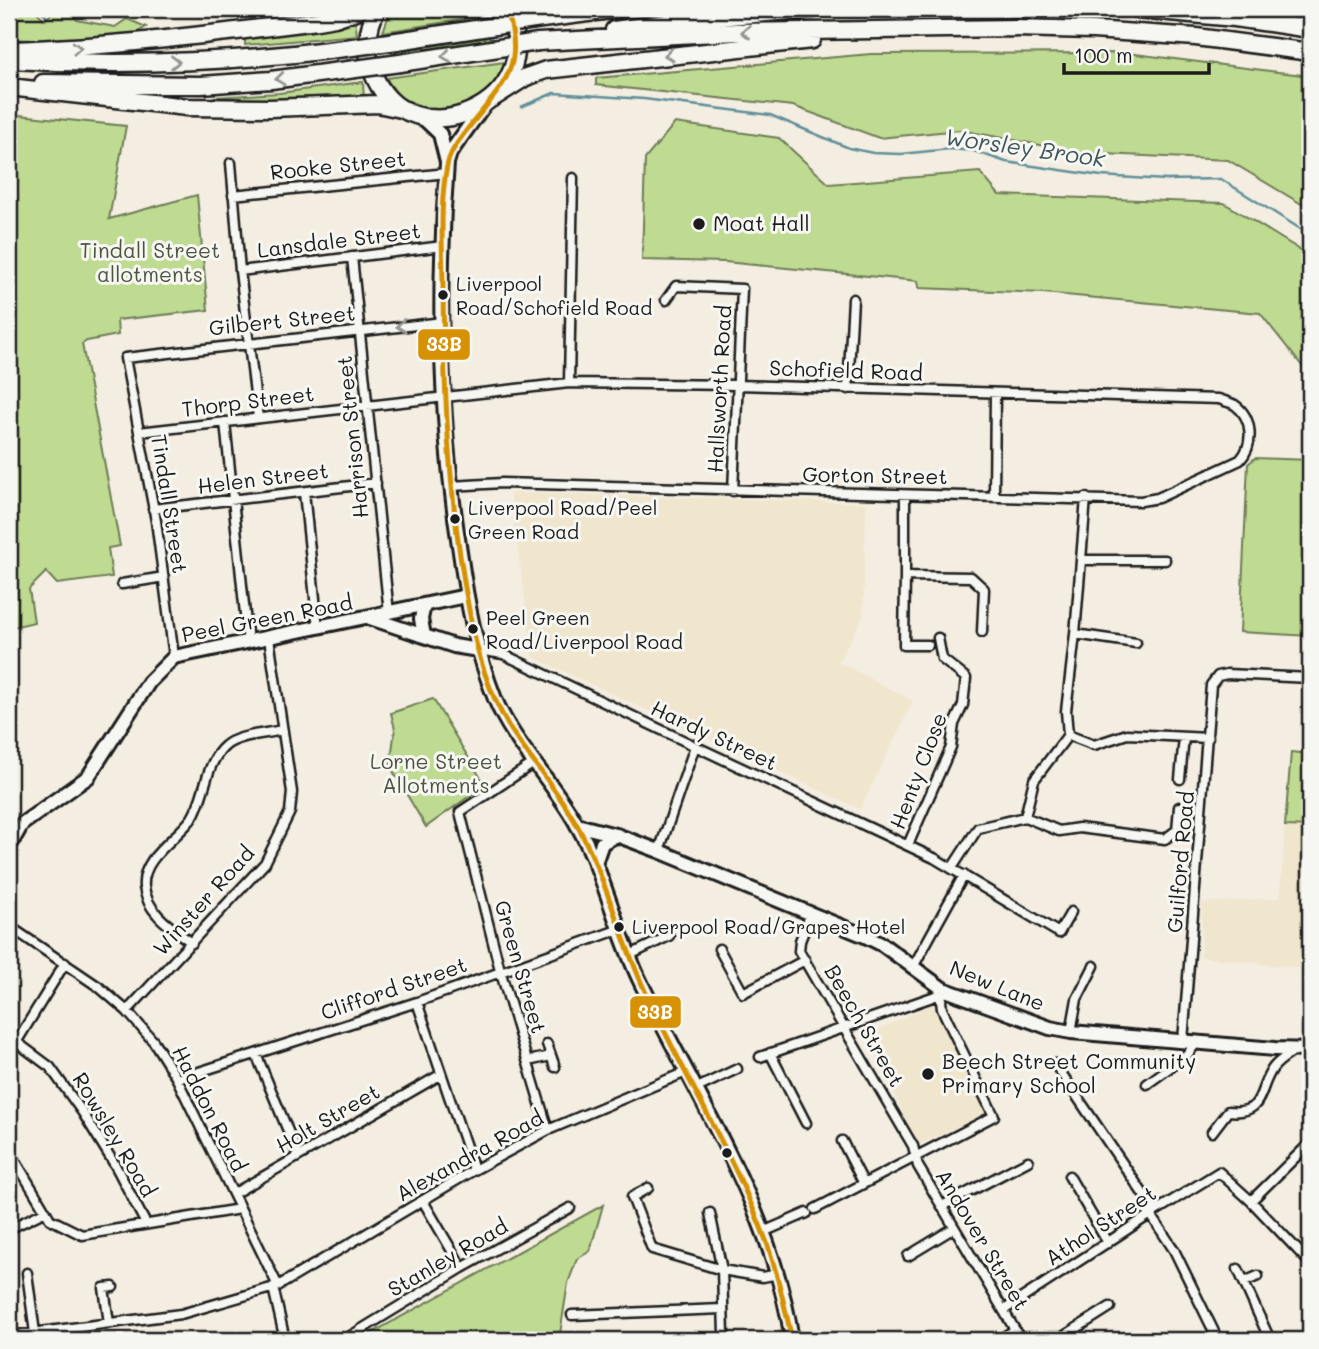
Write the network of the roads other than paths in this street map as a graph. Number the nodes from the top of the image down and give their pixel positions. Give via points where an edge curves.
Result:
1 (377, 9) edge
2 (506, 9) edge
3 (618, 9) edge
4 (814, 9) edge
5 (1137, 9) edge
6 (356, 11) edge
7 (1310, 29) edge
8 (888, 30) junction
9 (538, 42) junction
10 (9, 50) edge
11 (1310, 52) edge
12 (9, 60) edge
13 (9, 85) edge
14 (489, 102) junction
15 (413, 113) junction
16 (231, 163) dead end
17 (447, 168) junction
18 (573, 178) dead end
19 (233, 195) junction
20 (443, 246) junction
21 (352, 257) junction
22 (240, 271) junction
23 (853, 299) dead end
24 (666, 300) dead end
25 (443, 322) junction
26 (359, 331) junction
27 (249, 342) junction
28 (125, 358) joint
29 (569, 383) junction
30 (737, 385) junction
31 (848, 388) junction
32 (995, 393) junction
33 (444, 396) junction
34 (368, 405) junction
35 (1243, 414) joint
36 (258, 418) junction
37 (225, 422) junction
38 (139, 432) junction
39 (376, 483) junction
40 (451, 486) junction
41 (733, 491) junction
42 (304, 492) junction
43 (905, 495) junction
44 (994, 496) junction
45 (1086, 498) junction
46 (233, 500) junction
47 (153, 509) junction
48 (1081, 560) junction
49 (1165, 561) dead end
50 (905, 576) junction
51 (164, 577) junction
52 (122, 584) dead end
53 (466, 596) junction
54 (424, 605) junction
55 (388, 613) junction
56 (370, 618) junction
57 (318, 628) junction
58 (982, 632) dead end
59 (1074, 634) junction
60 (424, 636) junction
61 (269, 638) junction
62 (938, 638) dead end
63 (248, 643) junction
64 (1136, 643) dead end
65 (928, 645) dead end
66 (478, 649) junction
67 (174, 657) junction
68 (1310, 678) edge
69 (282, 730) junction
70 (1068, 735) junction
71 (1184, 737) junction
72 (1208, 738) junction
73 (695, 746) junction
74 (534, 763) junction
75 (1180, 779) dead end
76 (1179, 807) dead end
77 (1025, 817) junction
78 (577, 825) junction
79 (617, 835) junction
80 (908, 845) junction
81 (9, 847) edge
82 (659, 851) junction
83 (595, 863) junction
84 (952, 868) junction
85 (964, 875) junction
86 (1071, 912) dead end
87 (811, 913) junction
88 (9, 926) edge
89 (620, 929) junction
90 (669, 936) dead end
91 (192, 943) junction
92 (719, 949) dead end
93 (630, 955) junction
94 (805, 960) junction
95 (65, 963) junction
96 (1094, 966) dead end
97 (914, 967) junction
98 (500, 971) junction
99 (942, 991) junction
100 (417, 1002) junction
101 (127, 1011) junction
102 (845, 1027) junction
103 (1071, 1032) junction
104 (15, 1041) junction
105 (1183, 1041) junction
106 (1197, 1042) junction
107 (547, 1044) dead end
108 (1295, 1049) junction
109 (1310, 1050) edge
110 (770, 1053) junction
111 (9, 1054) edge
112 (256, 1054) junction
113 (551, 1056) junction
114 (760, 1057) dead end
115 (528, 1061) junction
116 (1055, 1064) dead end
117 (555, 1067) dead end
118 (737, 1069) dead end
119 (686, 1072) junction
120 (440, 1075) junction
121 (177, 1079) junction
122 (1147, 1084) dead end
123 (695, 1089) junction
124 (806, 1123) dead end
125 (548, 1130) junction
126 (1212, 1132) dead end
127 (842, 1141) dead end
128 (1310, 1143) edge
129 (9, 1150) edge
130 (298, 1155) junction
131 (915, 1156) junction
132 (1028, 1161) dead end
133 (474, 1170) junction
134 (1069, 1177) dead end
135 (863, 1182) junction
136 (648, 1188) dead end
137 (233, 1194) junction
138 (423, 1201) junction
139 (1251, 1202) junction
140 (942, 1206) junction
141 (570, 1208) dead end
142 (240, 1209) junction
143 (46, 1211) junction
144 (1154, 1212) junction
145 (709, 1213) dead end
146 (146, 1224) junction
147 (954, 1228) junction
148 (9, 1229) edge
149 (763, 1232) junction
150 (1108, 1243) junction
151 (908, 1256) dead end
152 (1309, 1259) edge
153 (462, 1268) junction
154 (1238, 1269) dead end
155 (722, 1270) junction
156 (27, 1273) dead end
157 (778, 1274) junction
158 (1258, 1276) dead end
159 (1244, 1282) junction
160 (276, 1286) junction
161 (113, 1287) dead end
162 (29, 1288) junction
163 (19, 1289) dead end
164 (1110, 1307) dead end
165 (722, 1309) junction
166 (1004, 1310) junction
167 (572, 1315) dead end
168 (109, 1323) junction
169 (1015, 1330) junction
170 (35, 1333) junction
171 (724, 1334) dead end
172 (9, 1336) edge
173 (285, 1340) edge
174 (344, 1340) edge
175 (792, 1340) edge
176 (998, 1340) edge
177 (1021, 1340) edge
178 (1058, 1340) edge
179 (1218, 1340) edge
180 (1270, 1340) edge

1 - 15 highway via 368,39 371,67 384,92
2 - 14 highway via 514,31 514,58 505,84
12 -> 3 highway, bridge via 270,58
4 - 9 highway via 666,23
5 - 7 highway
10 -> 6 highway via 135,43 317,21
8 -> 9 highway
8 - 11 highway via 1093,30 1208,38
8 -> 14 highway via 571,67 533,74
9 -> 13 highway, bridge via 271,80 201,85
13 - 15 highway via 187,107 378,104
14 - 15 highway via 453,118
14 - 17 street via 456,145
15 - 17 street via 440,134
16 - 19 street
17 - 19 street, Rooke Street
17 - 20 street
18 - 29 street
19 - 22 street
20 - 21 street, Lansdale Street
20 - 25 street
21 - 22 street, Lansdale Street
21 - 26 street, Harrison Street
22 - 27 street
23 - 31 street
24 - 30 street, Hallsworth Road via 676,286 742,289
25 -> 26 street, Gilbert Street
25 - 33 street
26 - 27 street, Gilbert Street
26 - 34 street, Harrison Street
27 - 28 street, Gilbert Street
27 - 36 street
28 - 38 street, Tindall Street
29 - 30 street, Schofield Road
29 - 33 street, Schofield Road
30 - 31 street, Schofield Road
30 - 41 street, Hallsworth Road
31 - 32 street, Schofield Road
32 - 35 street, Schofield Road via 1219,399
32 - 44 street
33 - 34 street, Thorp Street
33 - 40 street
34 - 36 street, Thorp Street
34 - 39 street, Harrison Street
35 - 45 street, Gorton Street via 1250,441 1240,460 1158,498
36 - 37 street, Thorp Street
37 - 38 street, Thorp Street
37 - 46 street
38 - 47 street, Tindall Street
39 - 42 street, Helen Street
39 - 55 street, Harrison Street
40 - 41 street, Gorton Street via 502,483
40 - 53 street
41 - 43 street, Gorton Street
42 - 46 street, Helen Street
42 - 57 street
43 - 44 street, Gorton Street
43 - 50 street
44 - 45 street, Gorton Street
45 - 48 street
46 - 47 street, Helen Street
46 - 63 street
47 - 51 street, Tindall Street
48 - 49 street
48 - 59 street
50 - 58 street via 971,578 984,589
50 - 65 street via 904,645
51 - 52 street
51 - 67 street, Tindall Street
53 - 54 street, Peel Green Road
53 - 66 street
54 - 55 street, Peel Green Road
54 - 60 street
55 - 56 street, Peel Green Road
56 - 57 street, Peel Green Road
56 - 60 street, Peel Green Road
57 - 61 street, Peel Green Road
59 - 64 street
59 - 70 street
60 - 66 street, Peel Green Road
61 - 63 street, Peel Green Road
61 - 69 street, Winster Road
62 - 80 street, Henty Close via 942,659 966,678 964,705 954,724 951,747
63 - 67 street, Peel Green Road
66 - 73 street, Hardy Street via 503,654
66 - 74 street via 501,712
67 - 81 street, Peel Green Road via 149,682 88,777 22,824
68 - 72 street, Guilford Road via 1218,676 1211,685
69 - 91 street, Winster Road via 292,792 283,830 265,863
69 - 91 street via 234,739 224,746 213,761 192,818 150,862 144,888 156,914
70 - 71 street via 1094,745 1127,734
70 - 77 street via 1034,780
71 - 72 street
71 - 75 street
72 - 105 street, Guilford Road
73 - 80 street, Hardy Street
73 - 82 street
74 - 78 street
74 - 98 street, Green Street via 460,812
76 - 77 street via 1177,830 1165,839 1079,828 1059,831
77 - 84 street via 978,828
78 - 79 street, New Lane
78 - 83 street
79 - 82 street, New Lane
79 - 83 street via 602,843
80 - 84 street, Hardy Street
82 - 87 street, New Lane
83 - 89 street
84 - 85 street, Hardy Street
85 - 86 street, Hardy Street via 1059,933
85 - 97 street
87 - 94 street, Beech Street via 799,946
87 - 97 street, New Lane via 874,940
88 - 95 street, Haddon Road
89 - 93 street
89 - 98 street, Clifford Street
90 - 93 street
91 - 101 street, Winster Road
92 - 94 street via 743,993
93 - 119 street
94 - 102 street, Beech Street
95 - 101 street, Haddon Road
95 - 104 street
96 - 103 street via 1077,999
97 - 99 street, New Lane
98 - 100 street, Clifford Street
98 - 115 street, Green Street
99 - 102 street
99 - 103 street, New Lane
99 - 131 street via 943,1009 994,1116
100 - 112 street, Clifford Street
100 - 120 street
101 - 121 street, Haddon Road
102 - 110 street
102 - 131 street, Beech Street
103 - 105 street, New Lane
104 - 111 street
104 - 146 street, Rowsley Road via 51,1067 83,1113
105 - 106 street, New Lane
106 - 108 street, New Lane
106 - 122 street
107 - 113 street
108 - 109 street, New Lane
108 - 126 street via 1273,1068 1255,1106 1228,1111
110 - 114 street
110 - 124 street via 803,1108
112 - 121 street, Clifford Street
112 - 130 street
113 - 115 street
113 - 117 street
115 - 125 street, Green Street
116 - 144 street
118 - 123 street
119 - 123 street
119 - 125 street, Alexandra Road
120 - 130 street, Holt Street
120 - 133 street
121 - 137 street, Haddon Road
123 - 149 street
125 - 133 street, Alexandra Road
127 - 135 street
128 - 139 street
129 - 143 street
130 - 137 street, Holt Street
131 - 135 street
131 - 140 street, Andover Street
132 - 140 street
133 - 138 street, Alexandra Road
134 - 150 street
135 - 149 street
136 - 155 street via 632,1198 652,1248
137 - 142 street, Haddon Road
138 - 153 street
138 - 160 street, Alexandra Road
139 - 144 street, Athol Street via 1219,1172
139 - 152 street
140 - 147 street, Andover Street
141 - 153 street, Stanley Road
142 - 146 street
142 - 160 street, Haddon Road
143 - 146 street via 50,1219 82,1235
143 - 148 street
144 - 150 street, Athol Street
144 - 179 street via 1153,1218
145 - 155 street
147 - 151 street
147 - 166 street, Andover Street
149 - 157 street
150 - 166 street, Athol Street
153 - 174 street, Stanley Road
154 - 159 street
155 - 157 street via 763,1277
155 - 165 street
156 - 162 street
157 - 175 street
158 - 159 street
159 - 180 street
160 - 168 street, Alexandra Road via 181,1314
160 - 173 street, Haddon Road
161 - 168 street via 104,1288
162 - 163 street
162 - 170 street
164 - 178 street
165 - 167 street
165 - 171 street
166 - 169 street, Andover Street
168 - 170 street, Alexandra Road
169 - 176 street
169 - 177 street, Andover Street
170 - 172 street, Alexandra Road

